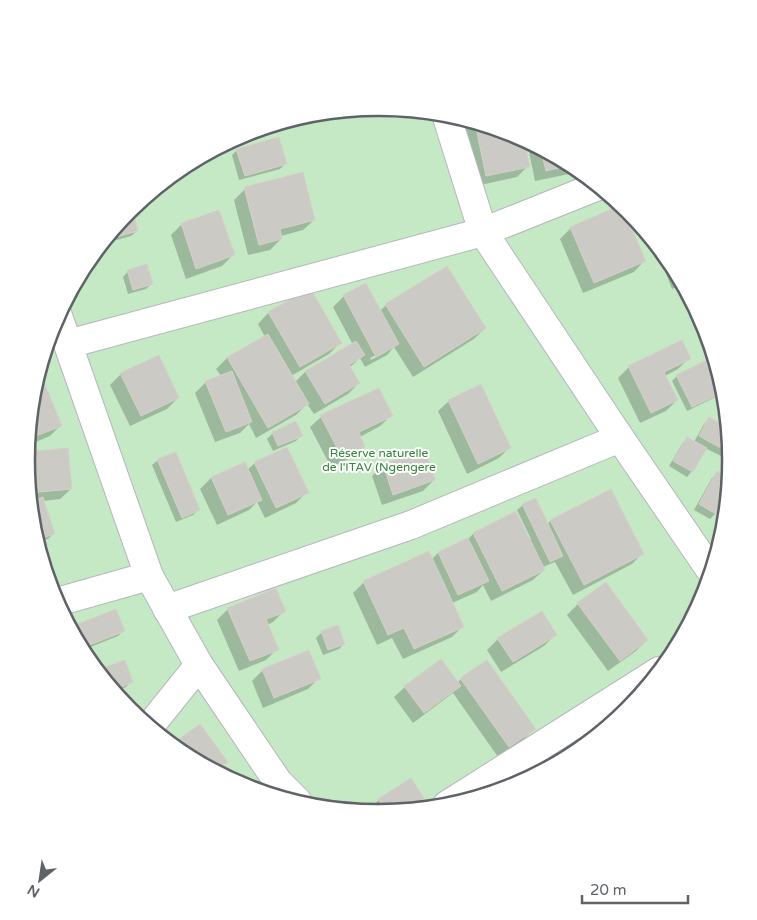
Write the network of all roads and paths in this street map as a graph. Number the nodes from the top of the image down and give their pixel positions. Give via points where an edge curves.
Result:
1 (449, 124) edge
2 (590, 189) edge
3 (483, 232) junction
4 (62, 327) edge
5 (68, 344) junction
6 (620, 438) junction
7 (708, 556) edge
8 (149, 576) junction
9 (65, 600) edge
10 (167, 608) junction
11 (199, 665) junction
12 (639, 684) edge
13 (155, 720) edge
14 (286, 791) edge
15 (471, 791) edge

1 - 3 street
2 - 3 street
3 - 5 street
3 - 6 street
4 - 5 street
5 - 8 street
6 - 7 street
6 - 10 street via 411,525
8 - 9 street
8 - 10 street
10 - 11 street
11 - 13 street
11 - 14 street
12 - 15 street

